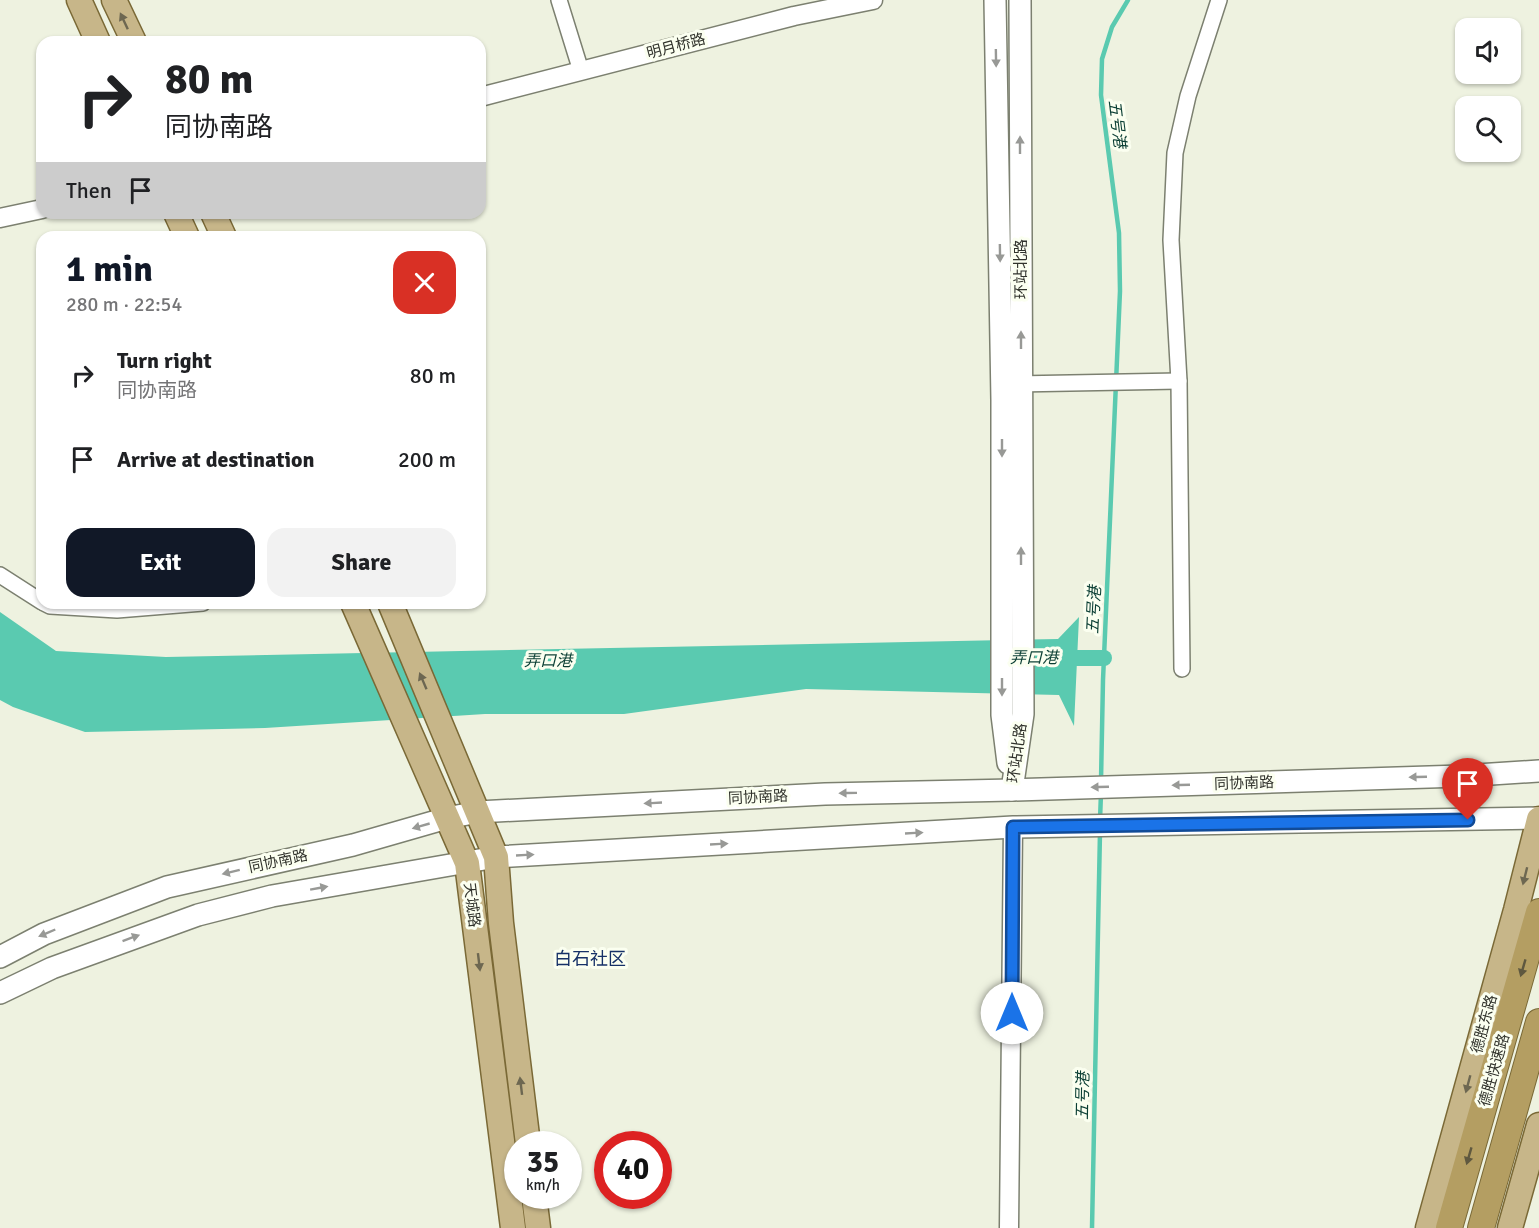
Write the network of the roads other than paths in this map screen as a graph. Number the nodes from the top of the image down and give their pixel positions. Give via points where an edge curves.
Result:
1 (79, 0) edge
2 (114, 0) edge
3 (559, 0) edge
4 (873, 0) edge
5 (995, 0) edge
6 (1020, 0) edge
7 (1219, 0) edge
8 (95, 36) edge
9 (131, 36) edge
10 (581, 71) junction
11 (486, 95) edge
12 (36, 209) edge
13 (0, 218) edge
14 (1179, 381) junction
15 (1021, 384) junction
16 (0, 575) edge
17 (36, 598) edge
18 (100, 609) edge
19 (129, 609) edge
20 (356, 609) edge
21 (393, 609) edge
22 (1182, 669) dead end
23 (1539, 771) edge
24 (1012, 790) junction
25 (478, 812) junction
26 (447, 818) junction
27 (1539, 819) edge
28 (1013, 827) junction
29 (496, 857) junction
30 (467, 863) junction
31 (1539, 912) edge
32 (0, 957) edge
33 (0, 993) edge
34 (1539, 1022) edge
35 (1539, 1125) edge
36 (526, 1131) edge
37 (536, 1209) edge
38 (513, 1228) edge
39 (538, 1228) edge
40 (1009, 1228) edge
41 (1428, 1228) edge
42 (1449, 1228) edge
43 (1481, 1228) edge
44 (1510, 1228) edge

1 - 8 main road
9 -> 2 main road
3 - 10 street
4 - 10 street, 明月桥路 via 794,16
5 -> 15 main road, 环站北路
15 -> 6 main road, 环站北路
7 - 14 street via 1188,96 1175,153 1170,240
10 - 11 street, 明月桥路
12 - 13 street
14 - 15 street
14 - 22 street
15 - 24 main road, 环站北路 via 1012,616
16 - 17 street
18 - 19 street
20 - 26 main road, 天城路
25 -> 21 main road, 天城路
23 -> 24 main road, 同协南路
24 -> 25 main road, 同协南路 via 825,794
25 - 26 main road, 同协南路
25 - 29 main road, 天城路
26 - 30 main road, 天城路
26 -> 32 main road, 同协南路 via 353,845 168,887 44,934
27 - 28 main road
27 -> 41 main road, 德胜东路
29 -> 28 main road
28 - 40 street
29 - 30 main road
36 -> 29 main road, 天城路
33 -> 30 main road via 52,968 198,915 273,896
30 -> 38 main road, 天城路
31 -> 42 highway, 德胜快速路
34 - 43 highway, 德胜快速路
35 - 44 main road
37 - 39 main road

